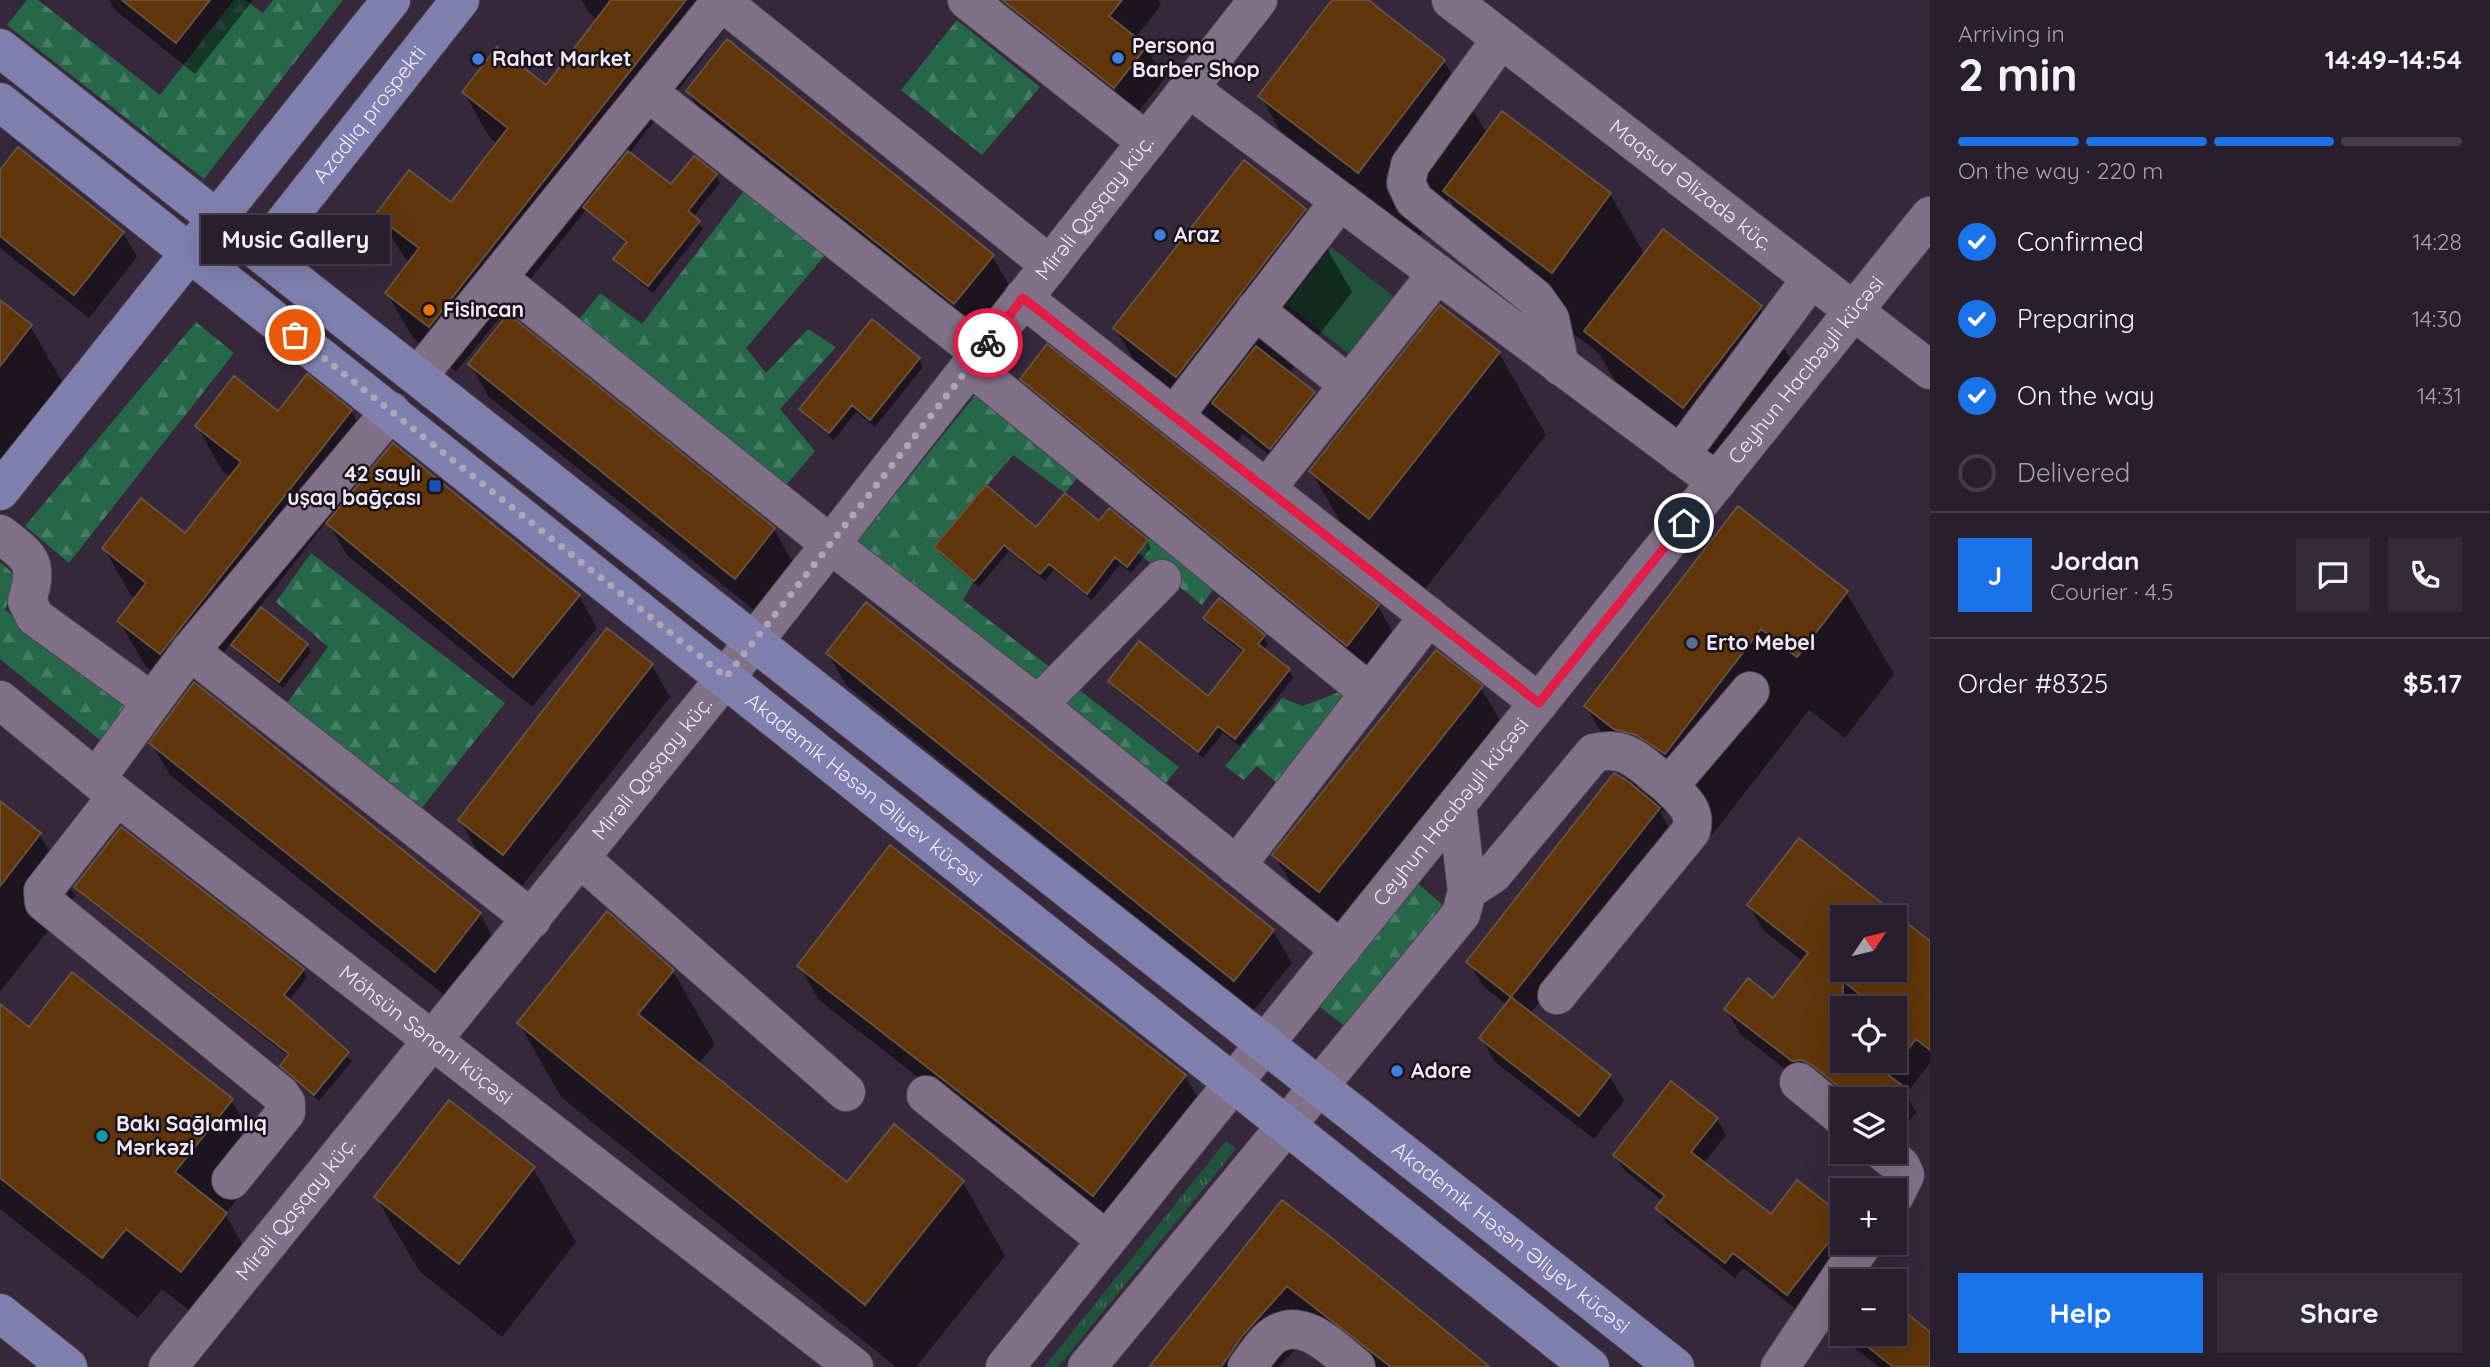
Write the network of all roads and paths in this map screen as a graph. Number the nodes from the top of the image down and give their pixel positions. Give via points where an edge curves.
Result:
1 (391, 0) edge
2 (460, 0) edge
3 (967, 0) edge
4 (1451, 0) edge
5 (722, 1) edge
6 (1247, 4) edge
7 (1501, 39) junction
8 (0, 48) edge
9 (1189, 89) junction
10 (648, 92) junction
11 (0, 102) edge
12 (1147, 142) junction
13 (1339, 202) junction
14 (225, 204) junction
15 (1930, 216) edge
16 (275, 250) junction
17 (182, 260) junction
18 (1050, 265) junction
19 (1436, 275) junction
20 (498, 278) junction
21 (1811, 279) junction
22 (1023, 298) junction
23 (1255, 310) junction
24 (1854, 312) junction
25 (975, 360) junction
26 (1560, 366) junction
27 (1930, 370) edge
28 (419, 375) junction
29 (1349, 385) junction
30 (391, 411) junction
31 (1174, 416) junction
32 (1681, 455) junction
33 (1717, 482) junction
34 (1266, 489) junction
35 (0, 491) edge
36 (0, 534) edge
37 (830, 544) junction
38 (1161, 579) dead end
39 (1429, 616) junction
40 (754, 641) junction
41 (190, 651) junction
42 (726, 677) junction
43 (1750, 691) dead end
44 (1370, 693) junction
45 (0, 700) edge
46 (152, 702) junction
47 (1539, 703) junction
48 (1038, 705) junction
49 (1669, 786) junction
50 (107, 788) junction
51 (1457, 806) junction
52 (580, 858) junction
53 (1236, 866) junction
54 (1467, 891) junction
55 (532, 919) junction
56 (1341, 950) junction
57 (1557, 995) dead end
58 (1266, 1027) junction
59 (435, 1041) junction
60 (1222, 1073) junction
61 (1799, 1082) dead end
62 (846, 1091) dead end
63 (926, 1095) dead end
64 (1333, 1096) junction
65 (1830, 1107) edge
66 (1301, 1136) junction
67 (231, 1180) dead end
68 (1106, 1240) junction
69 (1855, 1255) edge
70 (1521, 1310) junction
71 (0, 1313) edge
72 (1256, 1364) edge
73 (68, 1367) edge
74 (168, 1367) edge
75 (854, 1367) edge
76 (1005, 1367) edge
77 (1087, 1367) edge
78 (1356, 1367) edge
79 (1590, 1367) edge
80 (1599, 1367) edge
81 (1675, 1367) edge
82 (1780, 1367) edge

1 - 14 main road
2 - 16 main road, Azadlıq prospekti
3 - 12 street
4 - 7 street, Maqsud Əlizadə küç.
5 - 10 street
5 - 18 street
6 - 9 street, Mirəli Qaşqay küç.
7 - 21 street, Maqsud Əlizadə küç.
7 - 26 street via 1410,165 1406,183 1414,200 1535,298 1550,319
8 - 14 main road via 185,192
9 - 12 street, Mirəli Qaşqay küç.
9 - 13 street
10 - 20 street
10 - 25 street
11 - 17 main road, Akademik Həsən Əliyev küçəsi via 158,226
12 - 18 street, Mirəli Qaşqay küç.
13 - 19 street
13 - 23 street
14 - 16 main road
14 - 17 main road
15 - 24 street, Ceyhun Hacıbəyli küçəsi
16 - 28 main road
17 - 30 main road, Akademik Həsən Əliyev küçəsi via 256,305
17 - 35 main road
18 - 22 street, Mirəli Qaşqay küç.
19 - 26 street
19 - 29 street
20 - 28 street
20 - 37 street
21 - 24 street, Maqsud Əlizadə küç.
21 - 32 street
22 - 25 street, Mirəli Qaşqay küç.
22 - 31 street
23 - 29 street
23 - 31 street
24 - 27 street, Maqsud Əlizadə küç.
24 - 33 street, Ceyhun Hacıbəyli küçəsi
25 - 37 street, Mirəli Qaşqay küç.
25 - 44 street
26 - 32 street
28 - 40 main road
29 - 34 street
30 - 41 street
30 - 42 main road, Akademik Həsən Əliyev küçəsi
31 - 34 street
32 - 33 street
33 - 47 street, Ceyhun Hacıbəyli küçəsi
34 - 39 street
36 - 46 street via 28,555 33,565 27,601 35,617
37 - 40 street, Mirəli Qaşqay küç.
37 - 48 street
38 - 48 street
39 - 44 street
39 - 47 street
40 - 42 street, Mirəli Qaşqay küç.
40 - 58 main road
41 - 46 street
41 - 55 street
42 - 52 street, Mirəli Qaşqay küç.
42 - 60 main road, Akademik Həsən Əliyev küçəsi
43 - 49 street
44 - 53 street
45 - 50 street, Möhsün Sənani küçəsi
46 - 50 street
47 - 51 street, Ceyhun Hacıbəyli küçəsi
48 - 53 street
49 - 54 street via 1624,752 1614,748 1594,753 1493,874
49 - 57 street via 1691,810 1691,831
50 - 59 street, Möhsün Sənani küçəsi
50 - 67 street via 43,891 44,902 281,1095 286,1112
51 - 54 street
51 - 56 street, Ceyhun Hacıbəyli küçəsi
52 - 55 street, Mirəli Qaşqay küç.
52 - 62 street
53 - 56 street
54 - 64 street via 1461,914
55 - 59 street, Mirəli Qaşqay küç.
56 - 58 street, Ceyhun Hacıbəyli küçəsi
58 - 60 street, Ceyhun Hacıbəyli küçəsi
58 - 64 main road, Akademik Həsən Əliyev küçəsi
59 - 74 street, Mirəli Qaşqay küç.
59 - 75 street, Möhsün Sənani küçəsi
60 - 66 main road, Akademik Həsən Əliyev küçəsi
60 - 68 street, Ceyhun Hacıbəyli küçəsi via 1208,1115
61 - 65 street
63 - 68 street
64 - 66 street
64 - 81 main road, Akademik Həsən Əliyev küçəsi
66 - 70 main road
66 - 77 street via 1260,1158
68 - 76 street
69 - 82 street
70 - 79 main road
70 - 80 main road
71 - 73 main road
72 - 78 street via 1274,1335 1292,1327 1315,1335

